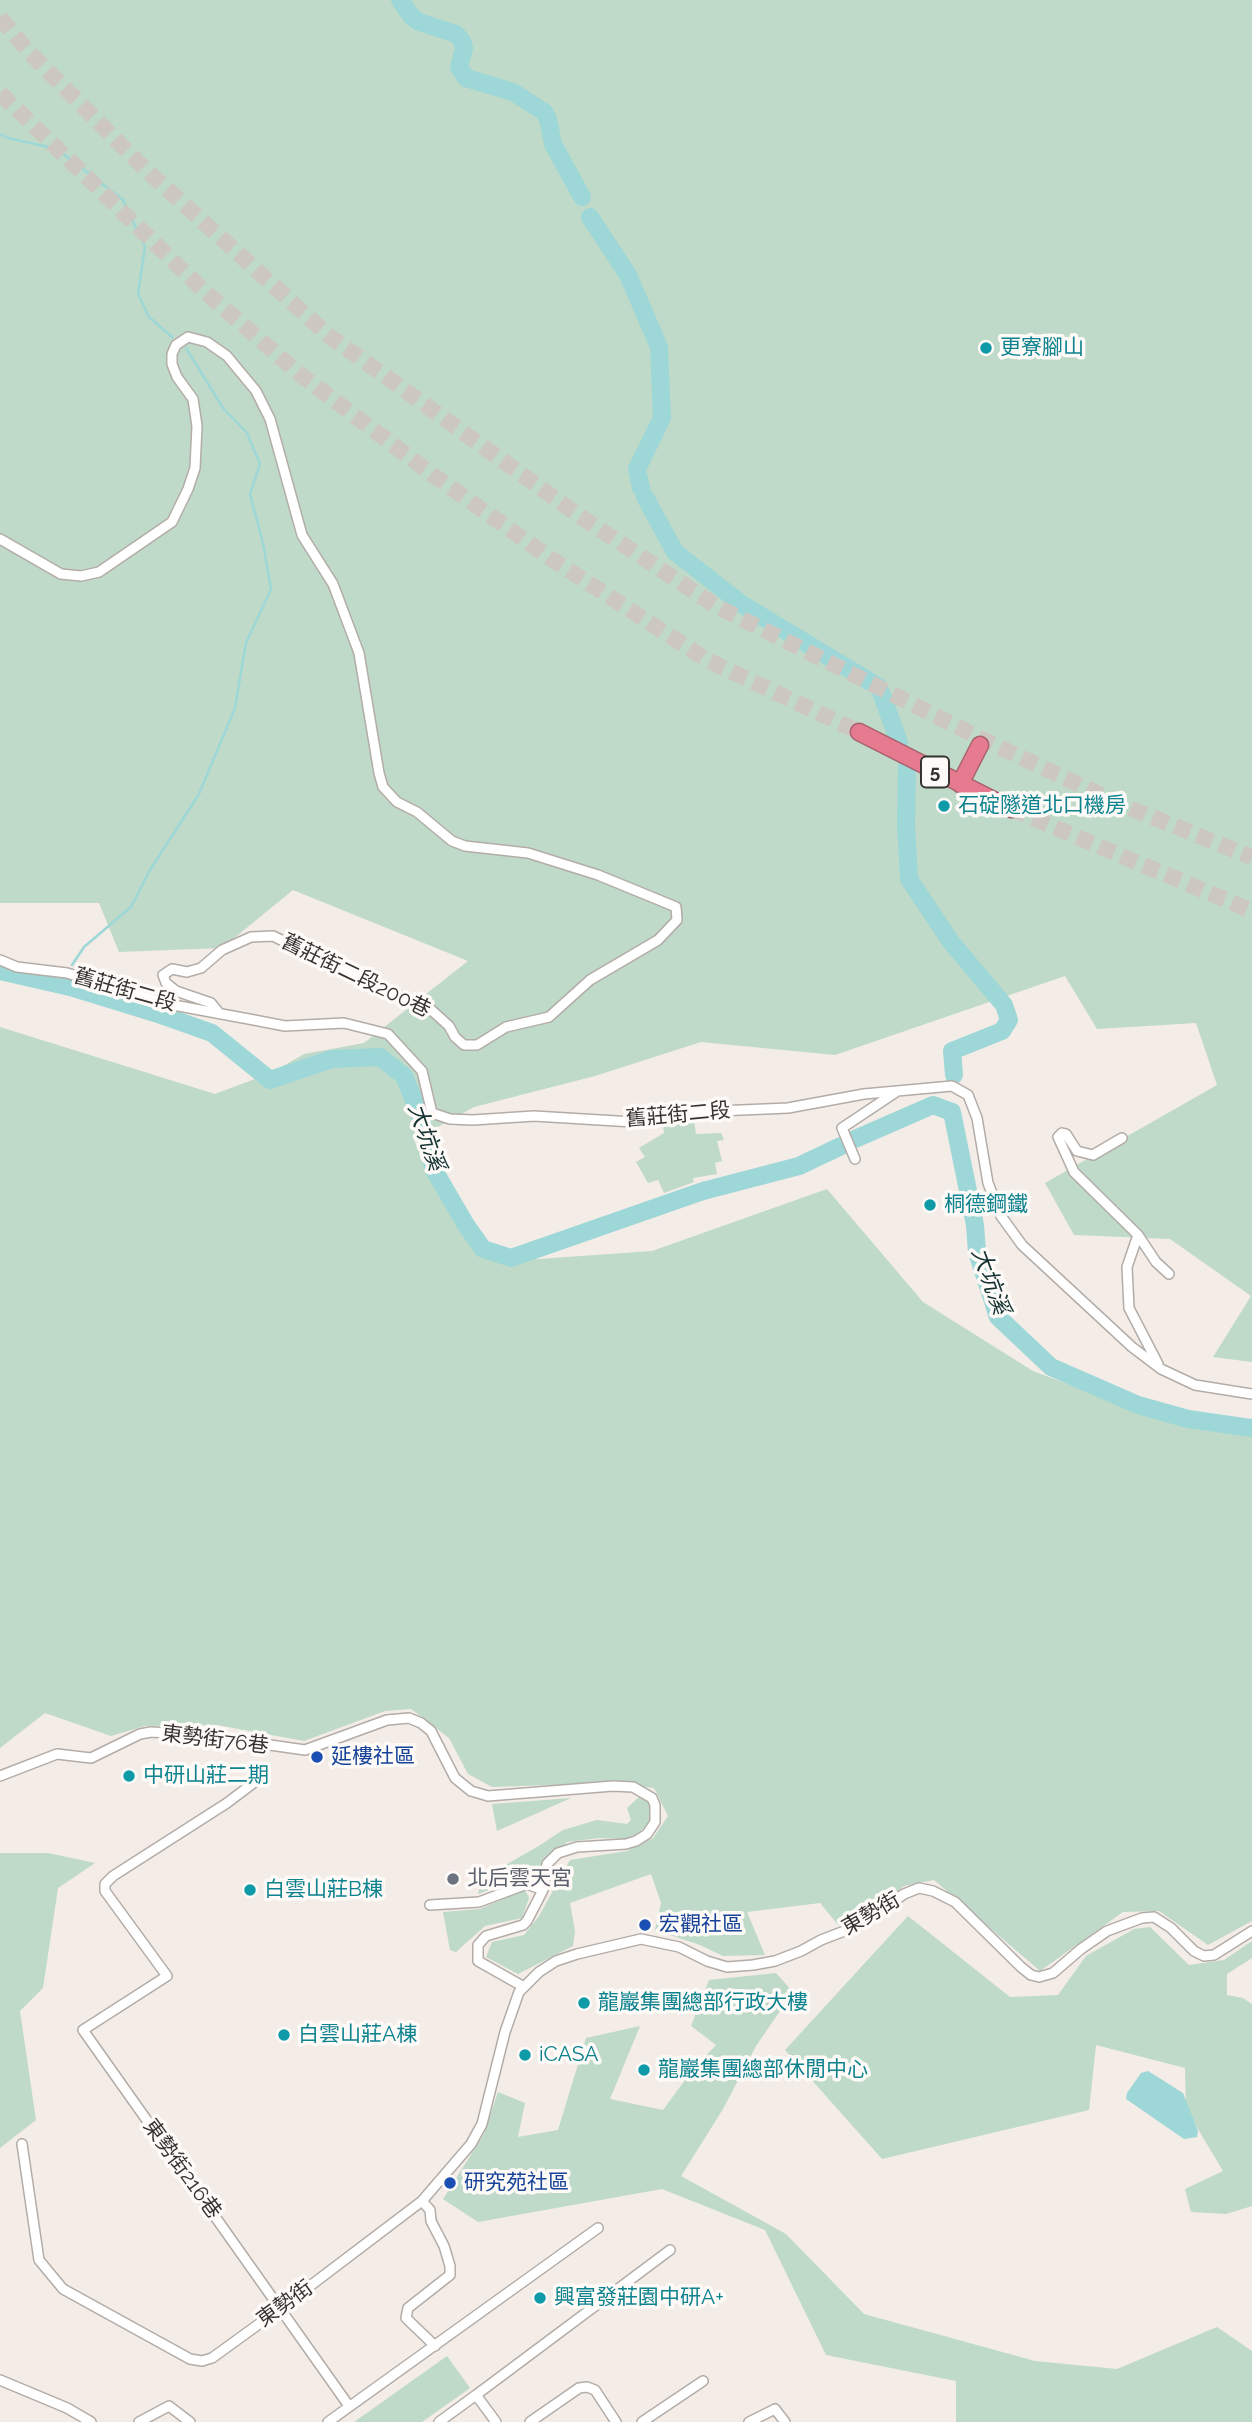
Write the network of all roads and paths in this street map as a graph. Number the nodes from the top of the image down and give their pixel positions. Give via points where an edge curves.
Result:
1 (0, 539) edge
2 (859, 732) tunnel mouth
3 (980, 745) dead end
4 (960, 784) junction
5 (1011, 809) tunnel mouth
6 (0, 960) edge
7 (220, 1014) junction
8 (897, 1091) junction
9 (1122, 1138) dead end
10 (855, 1159) dead end
11 (1138, 1235) junction
12 (1169, 1274) dead end
13 (1161, 1369) junction
14 (1252, 1394) edge
15 (0, 1776) edge
16 (265, 1778) dead end
17 (543, 1890) junction
18 (430, 1905) dead end
19 (1252, 1931) edge
20 (524, 1987) junction
21 (22, 2144) dead end
22 (422, 2201) junction
23 (598, 2228) dead end
24 (670, 2250) dead end
25 (281, 2308) junction
26 (435, 2346) junction
27 (0, 2380) edge
28 (703, 2381) dead end
29 (476, 2395) junction
30 (349, 2406) junction
31 (92, 2422) edge
32 (139, 2422) edge
33 (190, 2422) edge
34 (328, 2422) edge
35 (439, 2422) edge
36 (496, 2422) edge
37 (530, 2422) edge
38 (617, 2422) edge
39 (642, 2422) edge
40 (749, 2422) edge
41 (785, 2422) edge

1 - 7 street, 舊莊街二段200巷 via 61,574 81,576 99,572 172,522 195,468 197,426 193,399 177,377 172,354 188,337 206,342 227,356 256,391 270,419 302,535 333,584 359,653 383,787 452,841 528,853 676,907 677,920 658,940 590,980 549,1017 506,1027 477,1045 464,1045 427,1006 273,936 251,937 222,950 201,968 187,972 172,969 163,975 176,991 211,1003
2 - 4 highway, 5
3 - 4 highway
4 - 5 highway, 5
6 - 7 street, 舊莊街二段
7 - 8 street, 舊莊街二段 via 285,1026 344,1023 388,1034 422,1071 432,1113 450,1119 534,1116 633,1122 788,1108
8 - 10 street via 842,1128
8 - 13 street, 舊莊街二段 via 952,1086 968,1095 977,1118 988,1183 1001,1216 1022,1245
9 - 11 street via 1093,1155 1077,1151 1066,1134 1058,1137 1074,1172
11 - 12 street
11 - 13 street via 1127,1267 1129,1308
13 - 14 street, 舊莊街二段 via 1195,1385
15 - 17 street, 東勢街76巷 via 57,1754 90,1758 151,1732 305,1750 387,1720 410,1718 431,1731 456,1778 471,1791 488,1796 613,1786 633,1787 652,1798 655,1822 647,1834 636,1842 558,1853 547,1864
16 - 25 street, 東勢街216巷 via 105,1884 105,1891 167,1976 83,2030
17 - 18 street via 527,1884 479,1902
17 - 20 street via 523,1925 486,1936 478,1945 478,1961
19 - 20 street, 東勢街 via 1214,1955 1204,1956 1154,1917 1142,1918 1107,1931 1053,1973 1039,1977 1021,1967 955,1902 919,1888 859,1926 775,1961 727,1967 680,1947 641,1939 556,1961
20 - 22 street, 東勢街 via 505,2032 482,2124 471,2144
21 - 25 street, 東勢街 via 38,2260 63,2289 190,2359 202,2361
22 - 25 street, 東勢街
22 - 26 street via 444,2246 450,2275 408,2308 406,2318
23 - 26 street
24 - 29 street
25 - 30 street, 東勢街216巷
26 - 30 street
27 - 31 street
28 - 39 street
29 - 35 street
29 - 36 street
30 - 34 street
32 - 33 street via 169,2406
37 - 38 street via 587,2387 596,2390
40 - 41 street via 775,2409

